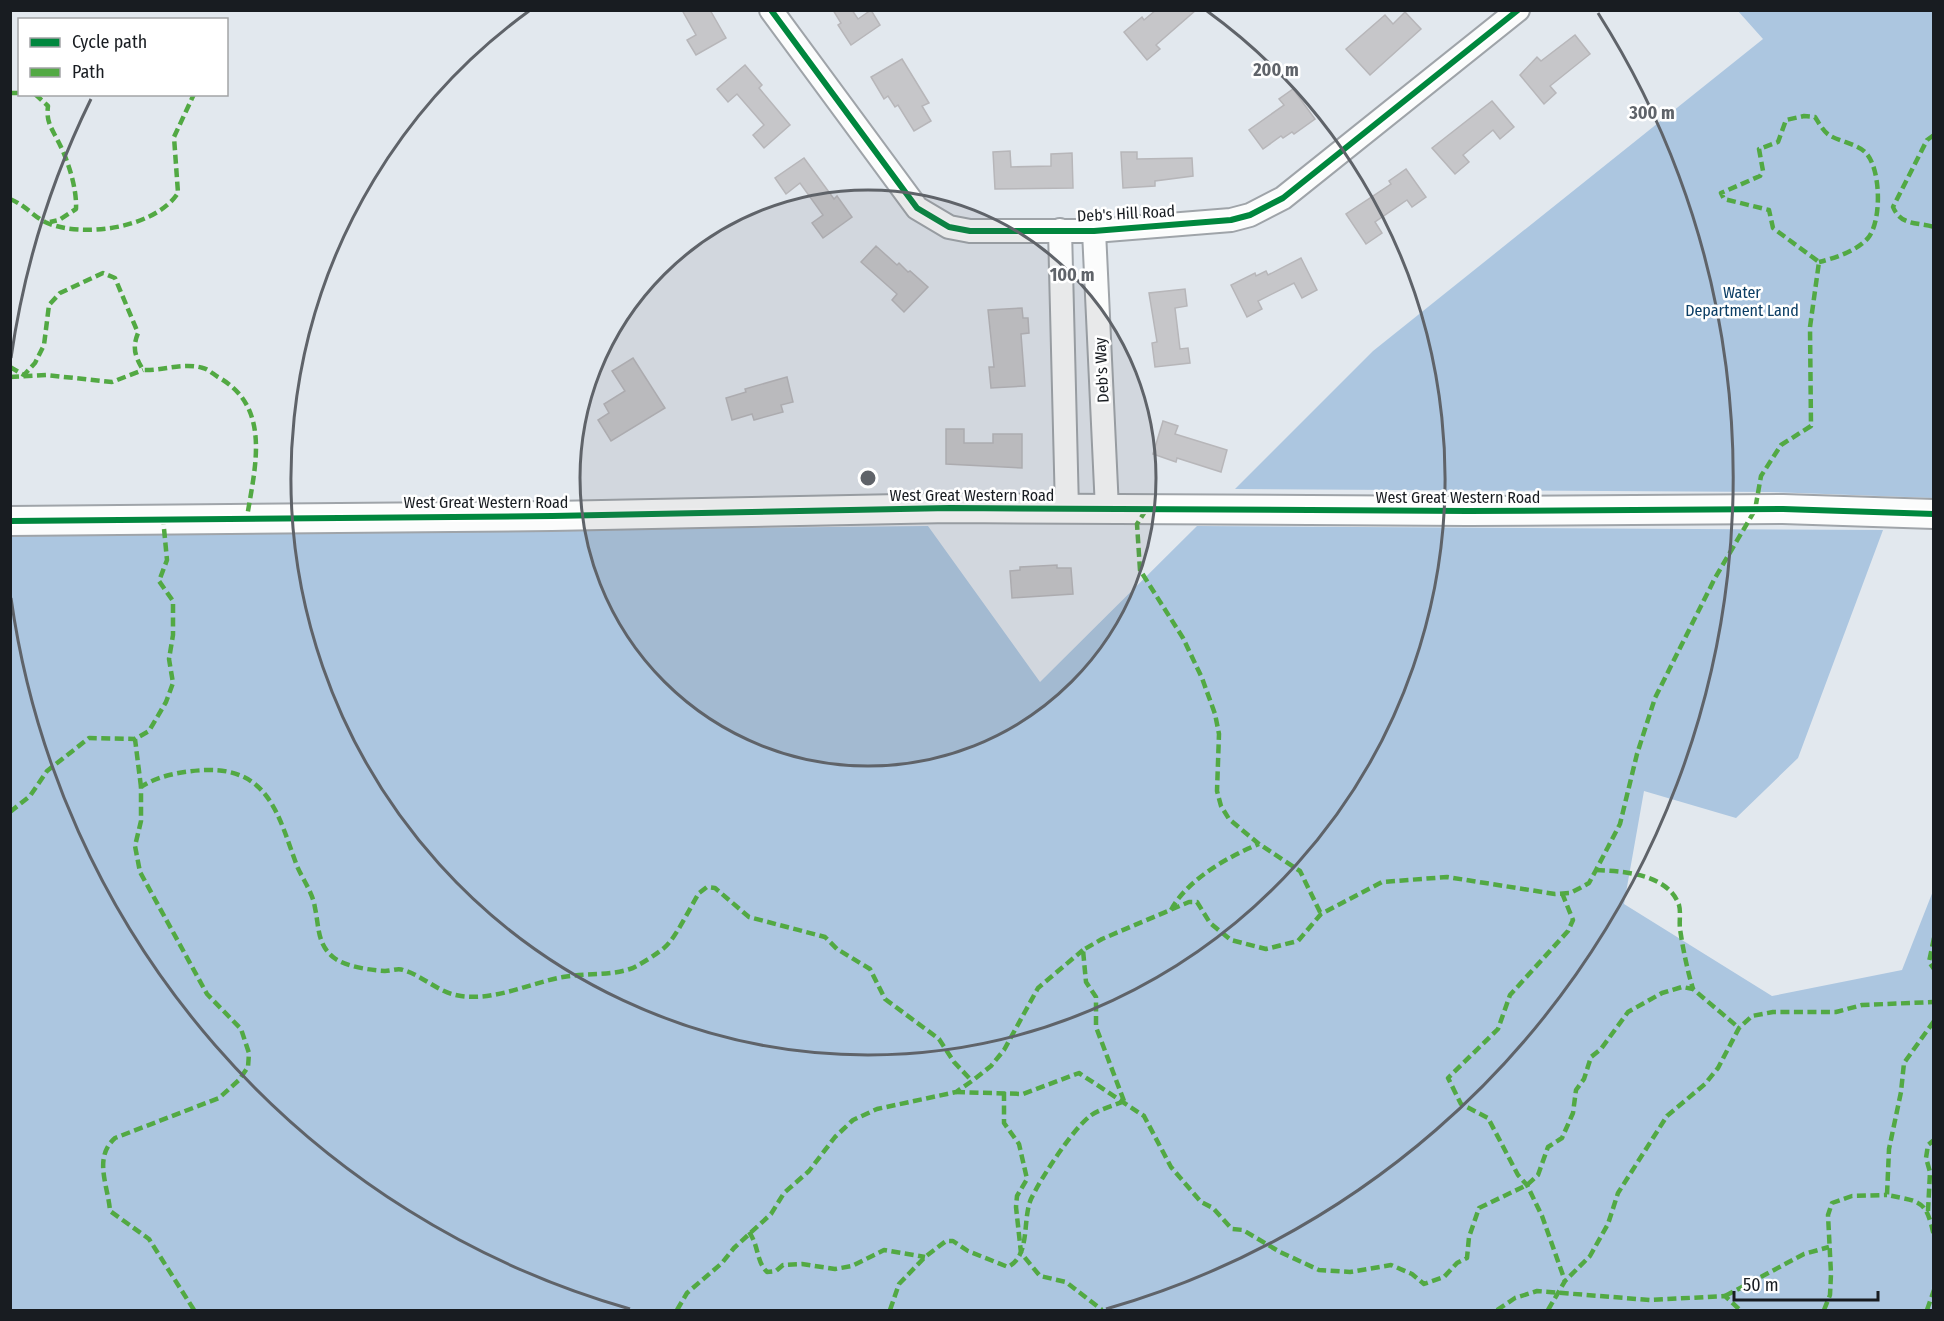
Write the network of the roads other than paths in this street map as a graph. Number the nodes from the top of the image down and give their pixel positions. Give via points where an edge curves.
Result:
1 (771, 10) edge
2 (1506, 14) edge
3 (1060, 230) junction
4 (1094, 231) junction
5 (1067, 509) junction
6 (1107, 509) junction
7 (1934, 514) edge
8 (10, 520) edge

1 - 3 street, Deb's Hill Road via 918,208 949,227 970,231
2 - 4 street, Deb's Hill Road via 1267,208 1231,220
3 - 4 street, Deb's Hill Road
3 - 5 street
4 - 6 street, Deb's Way
5 - 6 street, West Great Western Road
5 - 8 street, West Great Western Road
6 - 7 street, West Great Western Road via 1783,509

